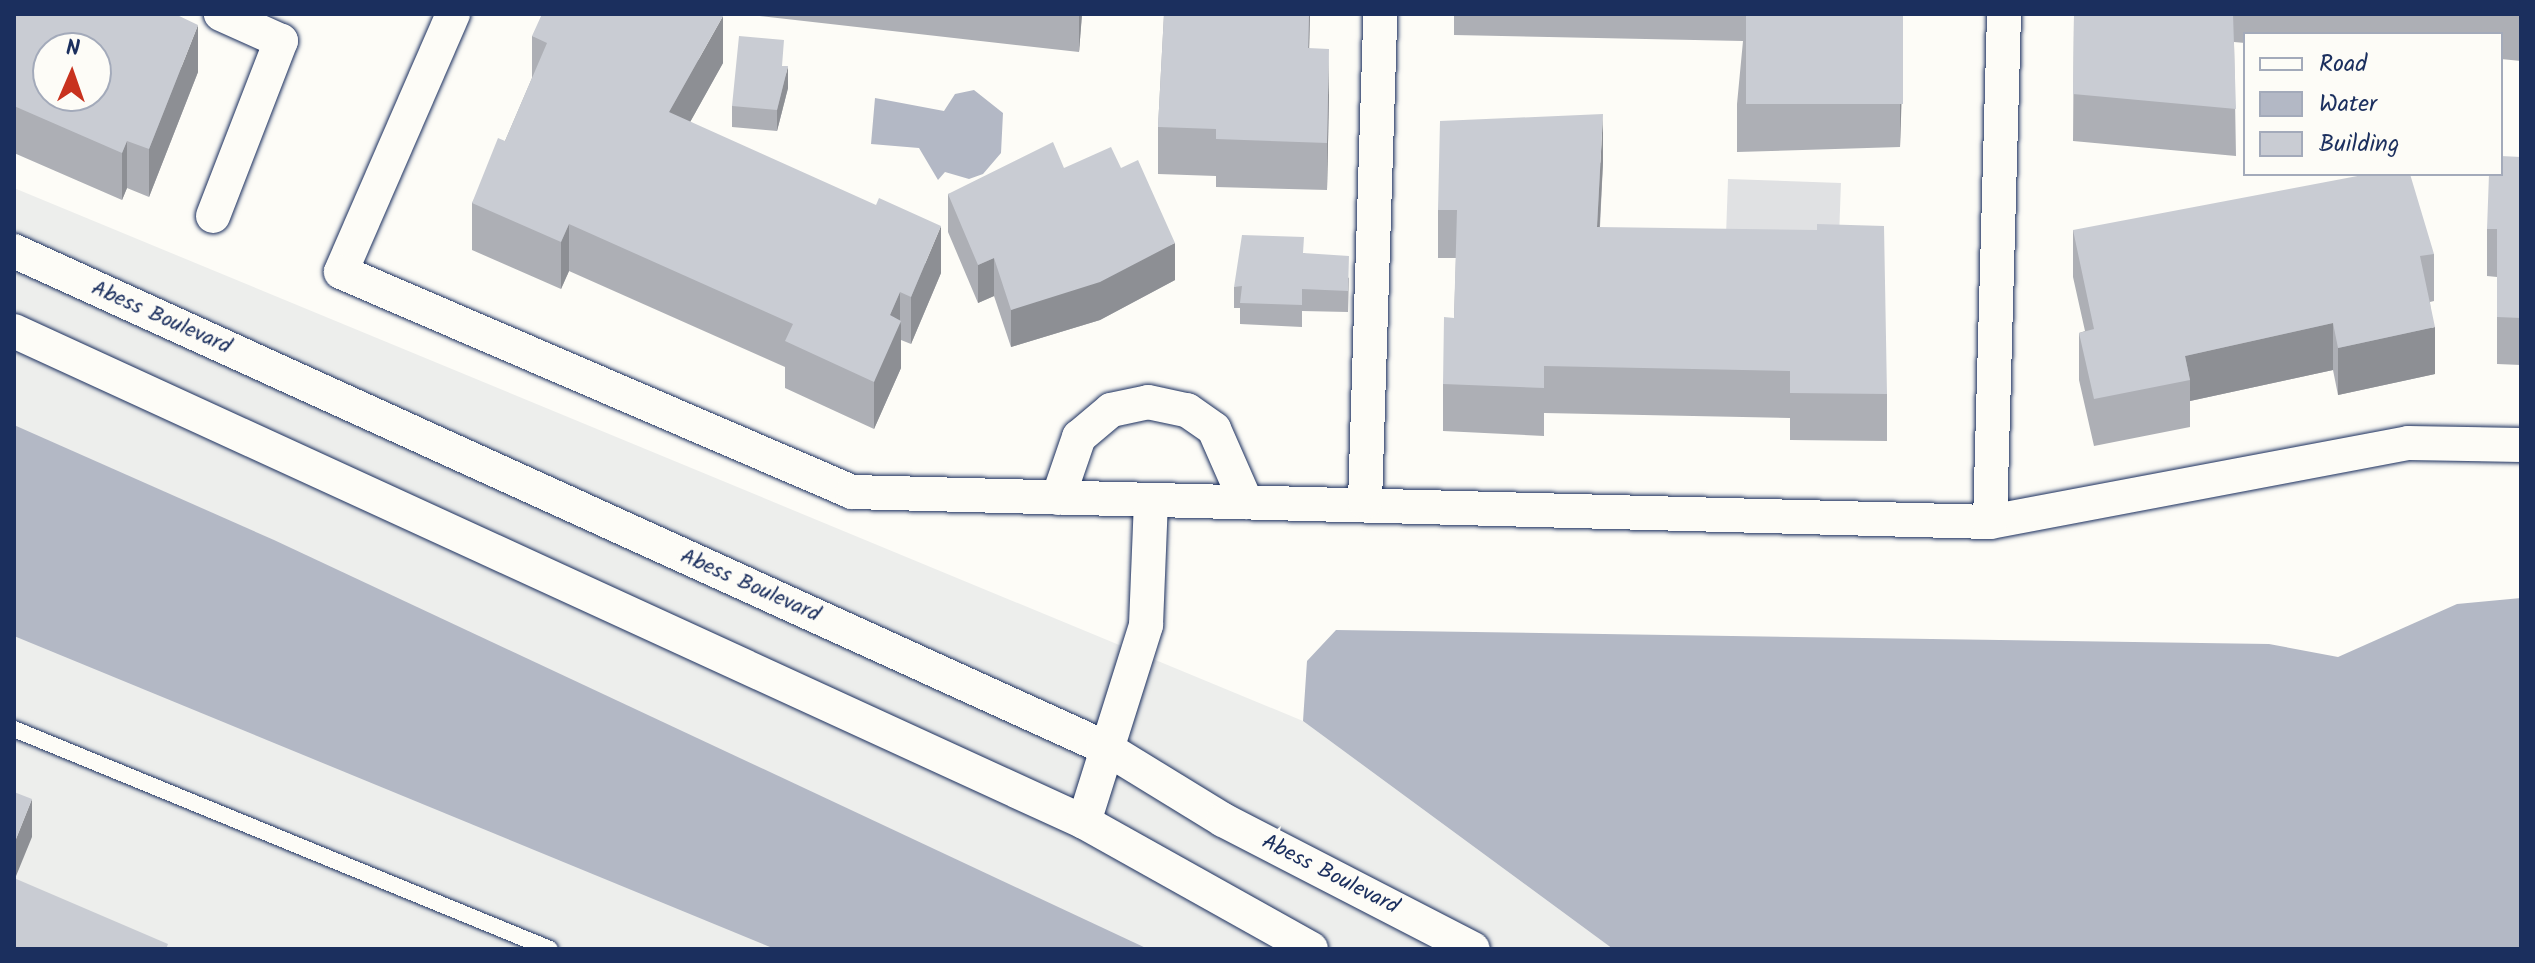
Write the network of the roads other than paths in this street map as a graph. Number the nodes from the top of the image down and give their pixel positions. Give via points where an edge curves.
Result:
1 (221, 14) edge
2 (453, 14) edge
3 (1380, 14) edge
4 (2004, 14) edge
5 (213, 216) dead end
6 (14, 251) edge
7 (14, 331) edge
8 (2521, 445) edge
9 (1058, 498) junction
10 (1151, 501) junction
11 (1246, 502) junction
12 (1365, 502) junction
13 (1990, 522) junction
14 (14, 729) edge
15 (1104, 747) junction
16 (1084, 822) junction
17 (550, 949) edge
18 (1311, 949) edge
19 (1473, 949) edge

1 - 5 street via 281,41
2 - 9 street via 341,272 852,492
3 - 12 street
4 - 13 street
6 - 15 street, Abess Boulevard
7 - 16 street
8 - 13 street via 2408,443
9 - 10 street
9 - 11 street via 1079,437 1111,410 1148,402 1187,410 1214,429
10 - 11 street
10 - 15 street via 1146,625 1127,700
11 - 12 street
12 - 13 street
14 - 17 lane
15 - 16 street
15 - 19 street, Abess Boulevard via 1223,820
16 - 18 street

